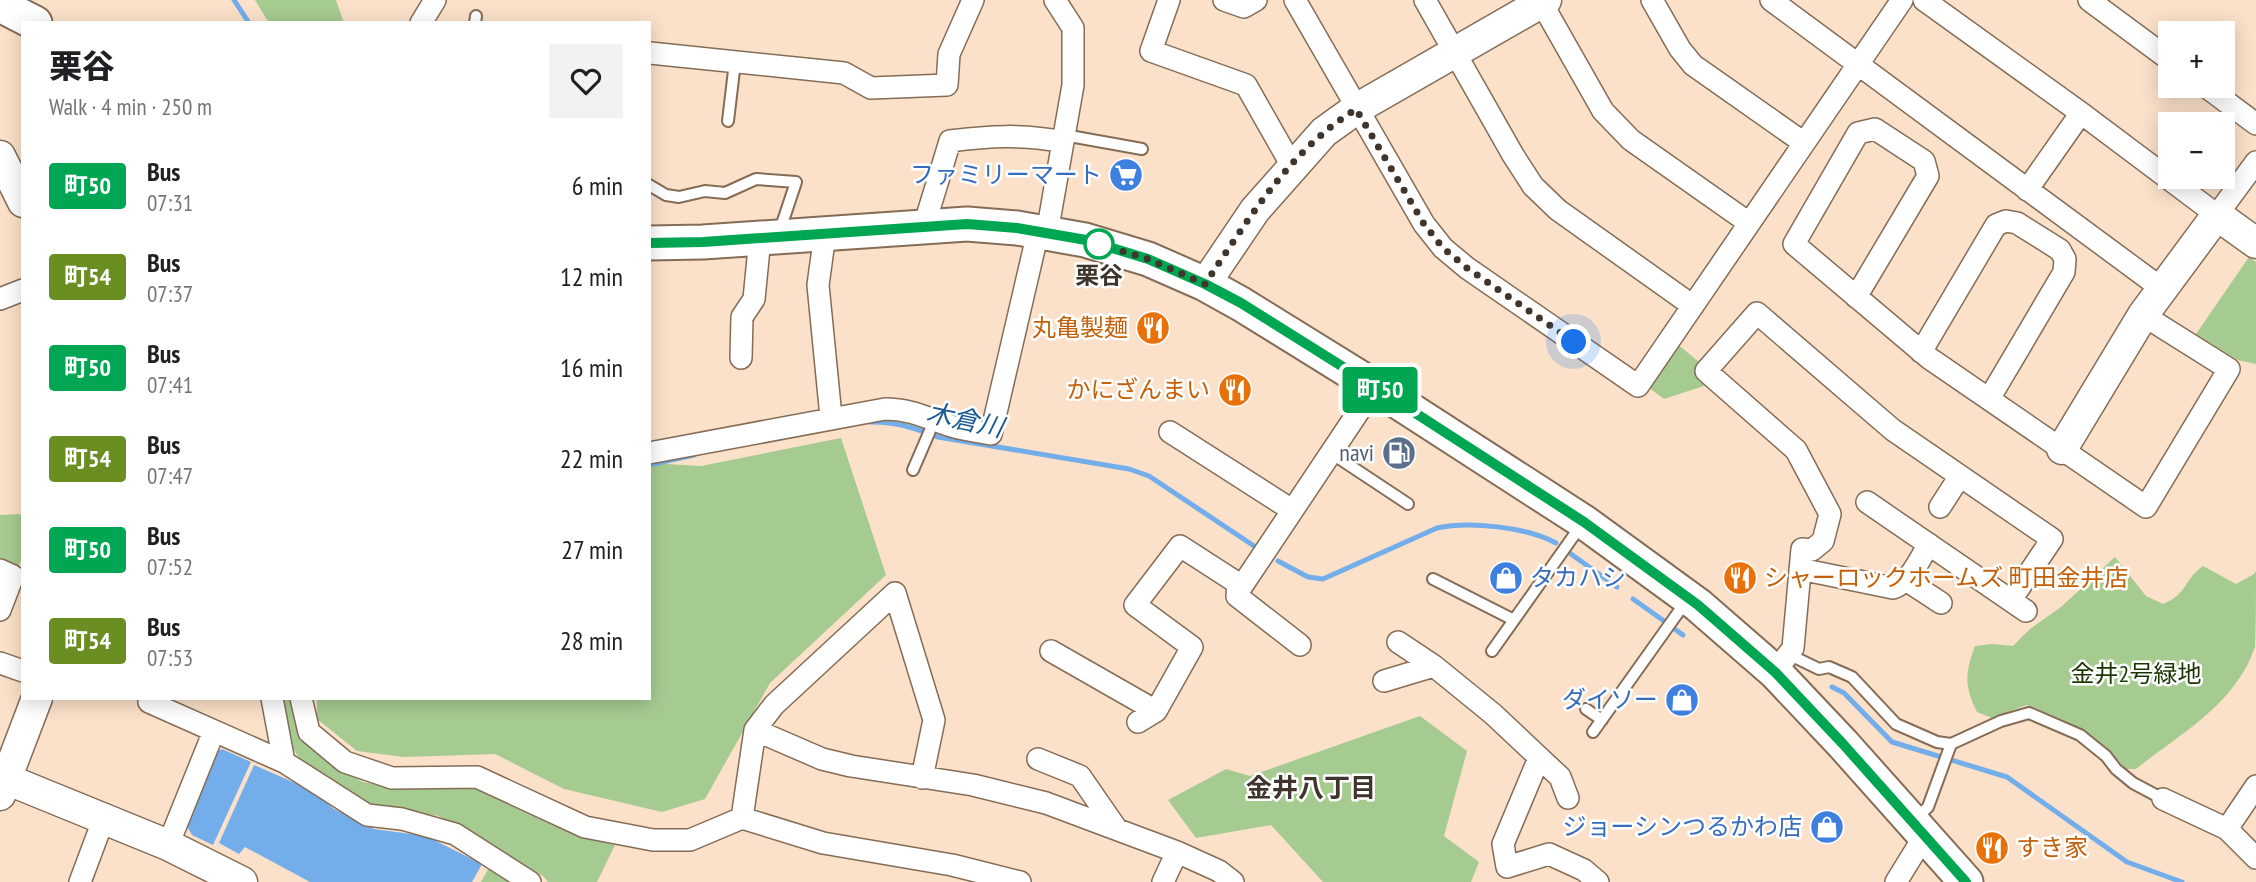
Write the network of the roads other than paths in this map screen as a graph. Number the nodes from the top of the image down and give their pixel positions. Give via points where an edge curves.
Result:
1 (435, 0) edge
2 (973, 0) edge
3 (1055, 0) edge
4 (1169, 0) edge
5 (1224, 0) edge
6 (1256, 0) edge
7 (1295, 0) edge
8 (1425, 0) edge
9 (1652, 0) edge
10 (1771, 0) edge
11 (1902, 0) edge
12 (1924, 0) edge
13 (2090, 0) edge
14 (1543, 1) edge
15 (0, 5) edge
16 (31, 21) edge
17 (422, 21) edge
18 (2158, 51) edge
19 (1455, 52) junction
20 (651, 53) edge
21 (735, 62) junction
22 (1857, 64) junction
23 (2221, 98) edge
24 (1356, 109) junction
25 (2081, 113) junction
26 (728, 121) dead end
27 (2256, 124) edge
28 (1063, 139) junction
29 (1804, 144) junction
30 (1142, 149) dead end
31 (1, 159) edge
32 (2256, 162) edge
33 (1292, 166) junction
34 (651, 186) edge
35 (2027, 190) junction
36 (21, 198) edge
37 (2217, 215) junction
38 (1749, 223) junction
39 (924, 226) junction
40 (1043, 232) junction
41 (825, 234) junction
42 (769, 238) junction
43 (651, 243) edge
44 (2256, 243) edge
45 (1205, 284) junction
46 (2161, 288) junction
47 (21, 291) edge
48 (1856, 297) junction
49 (0, 299) edge
50 (1693, 306) junction
51 (2143, 315) junction
52 (1921, 352) junction
53 (741, 358) dead end
54 (1375, 387) junction
55 (1989, 399) junction
56 (831, 417) junction
57 (933, 423) junction
58 (1170, 432) dead end
59 (2062, 449) junction
60 (651, 453) edge
61 (1331, 453) junction
62 (913, 470) dead end
63 (1960, 476) junction
64 (1867, 502) dead end
65 (1408, 504) dead end
66 (1940, 507) dead end
67 (1292, 510) junction
68 (1584, 522) junction
69 (1929, 544) junction
70 (1800, 569) junction
71 (0, 570) edge
72 (1433, 579) dead end
73 (1906, 580) junction
74 (1238, 583) junction
75 (1689, 598) junction
76 (1941, 603) dead end
77 (0, 610) edge
78 (1514, 620) junction
79 (1398, 642) dead end
80 (1300, 645) dead end
81 (1492, 651) dead end
82 (1063, 652) dead end
83 (0, 663) edge
84 (1782, 664) junction
85 (1434, 666) junction
86 (21, 670) edge
87 (1384, 681) dead end
88 (36, 700) edge
89 (150, 700) edge
90 (272, 700) edge
91 (301, 700) edge
92 (1586, 709) dead end
93 (1602, 720) junction
94 (755, 730) junction
95 (214, 731) junction
96 (1593, 732) dead end
97 (1950, 747) junction
98 (1539, 758) junction
99 (1038, 759) dead end
100 (284, 762) junction
101 (922, 778) junction
102 (2, 786) edge
103 (2256, 786) edge
104 (1568, 798) dead end
105 (2163, 799) joint
106 (103, 818) junction
107 (742, 818) junction
108 (1116, 828) junction
109 (1919, 828) junction
110 (2227, 829) junction
111 (168, 845) junction
112 (1177, 852) junction
113 (2256, 858) edge
114 (1506, 874) edge
115 (80, 882) edge
116 (242, 882) edge
117 (530, 882) edge
118 (1020, 882) edge
119 (1163, 882) edge
120 (1233, 882) edge
121 (1598, 882) edge
122 (1896, 882) edge
123 (1966, 882) edge

1 - 17 street
2 - 21 street via 949,54 947,85 871,88 844,73
3 - 28 street via 1073,28 1073,85
4 - 33 street via 1151,51 1246,85
5 - 6 street via 1244,7
7 - 24 street
8 - 19 street
9 - 29 street via 1693,65
10 - 22 street
11 - 22 street
12 - 25 street
13 - 18 street
14 - 19 street
14 - 38 street via 1603,111 1632,140
15 - 16 main road
19 - 24 street
19 - 50 street via 1533,186 1558,210
20 - 21 street
21 - 26 lane
22 - 29 street
22 - 35 street
23 - 27 street
24 - 33 street via 1324,132
24 - 50 street via 1443,248 1638,386
25 - 35 street
25 - 37 street
28 - 30 lane
28 - 39 street via 986,136 950,141
28 - 40 street
29 - 38 street
31 - 36 street
32 - 37 street
33 - 45 street via 1255,210
34 - 42 lane via 679,197 705,191 724,193 756,179 796,182
35 - 46 street
37 - 44 street
37 - 46 street
38 - 50 street
39 - 40 main road via 967,224
39 - 41 main road
40 - 45 main road via 1116,249
40 - 57 street via 991,434
41 - 42 main road
41 - 56 street via 818,285
42 - 43 main road
42 - 53 street via 754,299 732,325
45 - 54 main road
46 - 51 street
47 - 49 street
48 - 48 street via 1928,176 1924,161 1875,129 1858,133 1794,244
48 - 52 street
51 - 59 street
51 - 59 street via 2229,369 2146,507
52 - 55 street
52 - 55 street via 1996,225 2017,223 2060,250 2064,272
54 - 61 street
54 - 68 main road
55 - 59 street
56 - 57 street via 904,409
56 - 60 street
57 - 62 lane
58 - 67 street
61 - 65 lane
61 - 67 street
63 - 66 street
63 - 69 street via 2052,539 2019,605
63 - 70 street via 1893,430 1757,313 1722,341 1706,371 1796,450 1830,514 1824,541 1812,550 1802,549
64 - 69 street
67 - 74 street via 1242,586
68 - 75 main road
68 - 78 lane
69 - 73 street
70 - 73 street via 1893,588
70 - 84 street via 1793,648
71 - 77 street via 13,576
72 - 78 lane
73 - 76 street
74 - 80 street via 1237,596
74 - 82 street via 1180,546 1135,606 1192,647 1147,717
75 - 84 main road
75 - 93 lane
78 - 81 lane
79 - 85 street
83 - 86 street
84 - 97 lane via 1829,667 1852,677 1896,724
84 - 109 main road
85 - 87 street
85 - 98 street
88 - 102 street
89 - 95 street
90 - 100 street
91 - 107 street via 309,732 345,762 392,778 477,777 585,827 653,840 690,840
92 - 93 lane
93 - 96 lane
94 - 101 street via 822,759
94 - 101 street via 774,705 895,593 934,720
94 - 107 street
95 - 100 street
95 - 111 street
97 - 105 lane via 2001,721 2029,713 2080,735 2133,783
97 - 109 lane
98 - 104 street via 1560,777
98 - 114 street via 1503,844
99 - 108 street via 1080,776
100 - 117 street via 368,815 455,834
101 - 108 street via 1046,803
102 - 106 street
103 - 110 street
105 - 110 street
106 - 111 street
106 - 115 street
107 - 118 street via 823,843
108 - 112 street
109 - 122 street
109 - 123 main road
110 - 113 street
111 - 116 street
112 - 119 street
112 - 120 street
114 - 121 street via 1549,854

